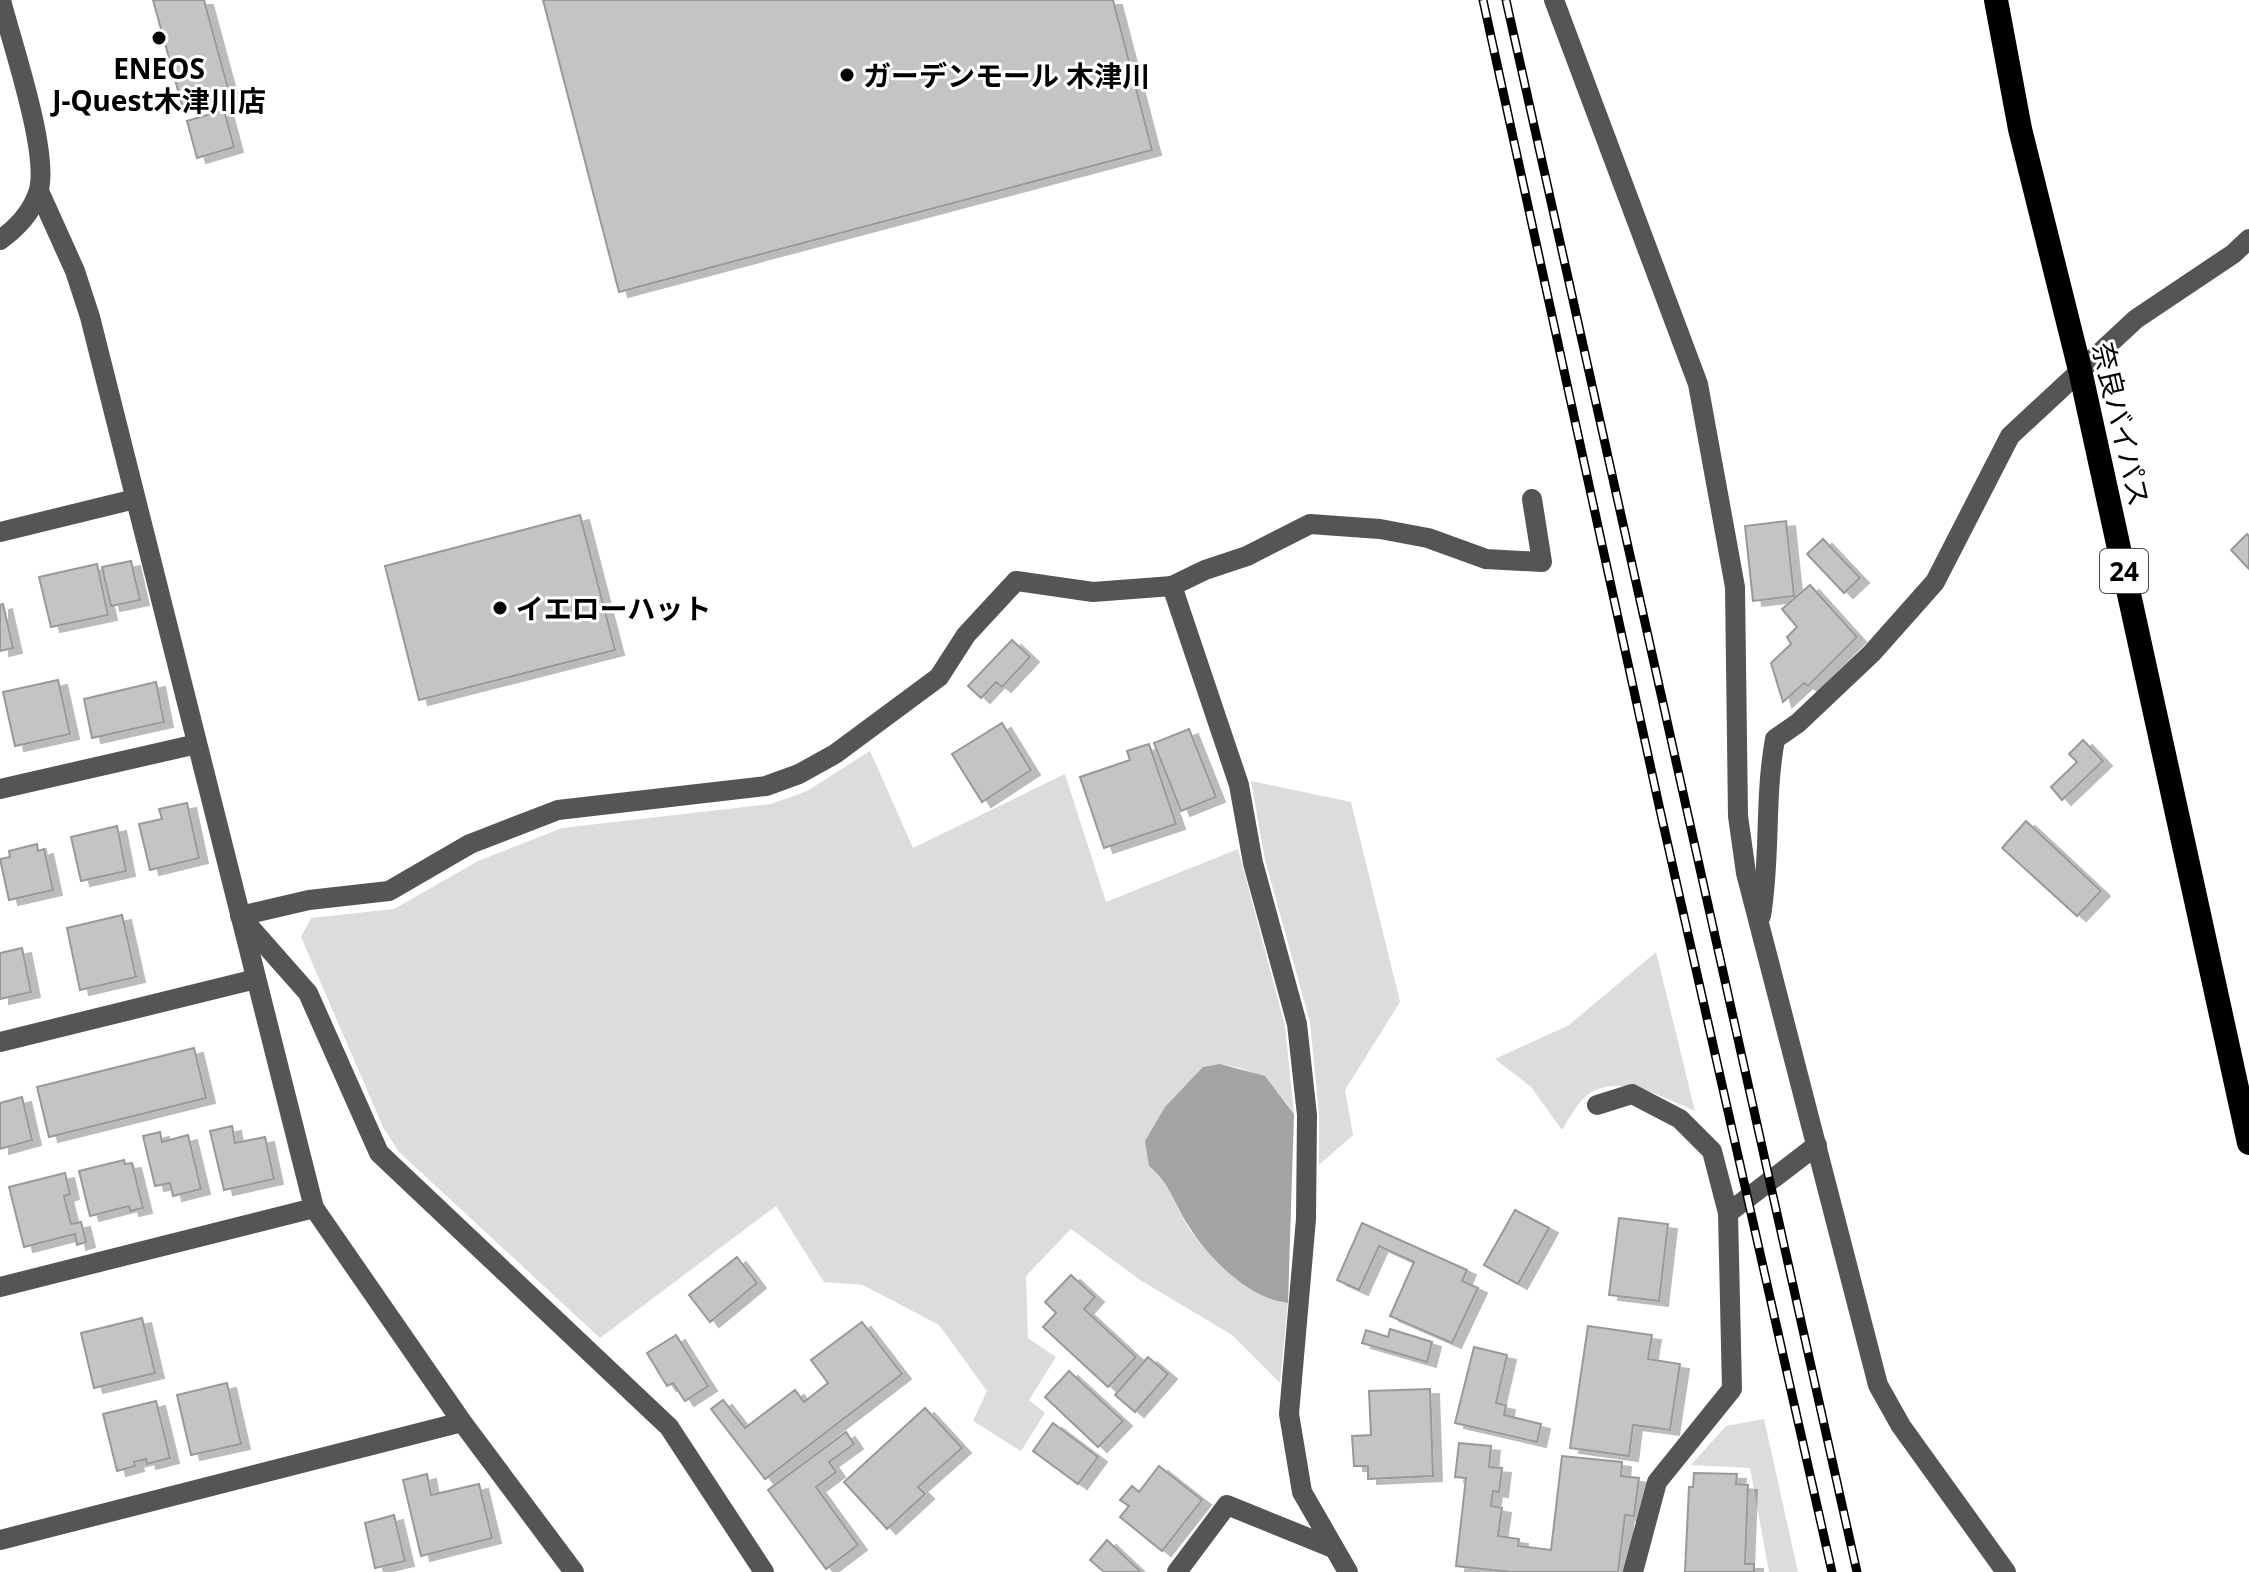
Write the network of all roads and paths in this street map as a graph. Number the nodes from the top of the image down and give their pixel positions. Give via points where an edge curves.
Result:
1 (1, 0) edge
2 (1554, 0) edge
3 (1996, 0) edge
4 (39, 191) junction
5 (2249, 239) edge
6 (0, 240) edge
7 (2080, 370) junction
8 (135, 499) junction
9 (1532, 499) dead end
10 (0, 532) edge
11 (1172, 586) junction
12 (197, 744) junction
13 (0, 789) edge
14 (240, 916) junction
15 (1761, 920) junction
16 (256, 979) junction
17 (0, 1042) edge
18 (1597, 1105) dead end
19 (2249, 1143) edge
20 (1817, 1145) junction
21 (314, 1208) junction
22 (1728, 1213) junction
23 (0, 1287) edge
24 (462, 1422) junction
25 (0, 1540) edge
26 (1333, 1548) junction
27 (574, 1572) edge
28 (764, 1572) edge
29 (1177, 1572) edge
30 (1348, 1572) edge
31 (1633, 1572) edge
32 (2006, 1572) edge

1 - 4 street via 38,141
2 - 15 street via 1698,384 1735,587 1738,816 1746,873
3 - 7 highway, 奈良バイパス / 24 via 2020,129
4 - 6 street via 19,226
4 - 8 street via 90,317
5 - 7 street via 2136,319
7 - 15 street via 2010,436 1935,582 1872,653 1775,739 1767,787 1769,872
7 - 19 highway, 奈良バイパス / 24
8 - 10 street
8 - 12 street
9 - 11 street via 1542,562 1486,559 1428,538 1380,529 1310,524
11 - 14 street via 1093,592 1016,581 966,635 939,677 835,754 799,774 766,786 558,810 470,844 389,891 309,900
11 - 26 street via 1239,785 1253,863 1297,1024 1307,1115 1306,1219 1289,1414 1302,1492
12 - 13 street
12 - 14 street
14 - 16 street
14 - 28 street via 308,993 379,1153 669,1427
15 - 20 street
16 - 17 street
16 - 21 street
18 - 22 street via 1632,1094 1680,1119 1712,1151
20 - 22 street
20 - 32 street via 1878,1385 1901,1426
21 - 23 street
21 - 24 street
22 - 31 street via 1732,1389 1657,1482
24 - 25 street
24 - 27 street
26 - 29 street via 1227,1505
26 - 30 street

